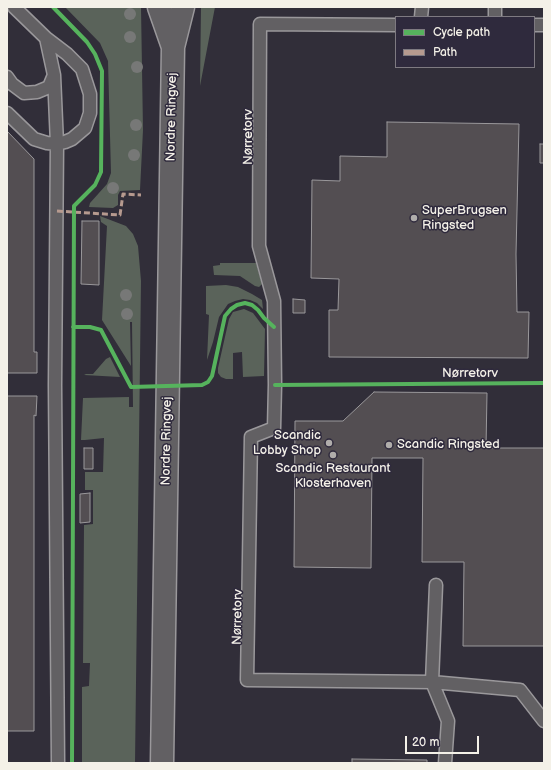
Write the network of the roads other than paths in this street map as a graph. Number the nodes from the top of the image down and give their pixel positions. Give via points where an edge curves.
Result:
1 (14, 7) edge
2 (159, 7) edge
3 (183, 7) edge
4 (395, 25) edge
5 (46, 38) junction
6 (173, 47) junction
7 (54, 76) junction
8 (7, 77) edge
9 (7, 113) edge
10 (57, 144) junction
11 (436, 585) dead end
12 (432, 682) junction
13 (544, 721) edge
14 (58, 763) edge
15 (162, 763) edge
16 (445, 763) edge

1 - 5 lane
2 - 6 street, Nordre Ringvej
3 - 6 street, Nordre Ringvej
4 - 12 lane, Nørretorv via 260,24 259,246 274,301 275,385 274,428 251,438 247,680
5 - 7 lane
5 - 10 lane via 82,69 90,94 90,112 84,128 72,139
6 - 15 street, Nordre Ringvej
7 - 8 lane via 49,87 37,92 24,93
7 - 10 lane
9 - 10 lane via 34,139
10 - 14 lane via 55,385
11 - 12 lane
12 - 13 lane, Nørretorv via 520,690
12 - 16 lane via 448,720

